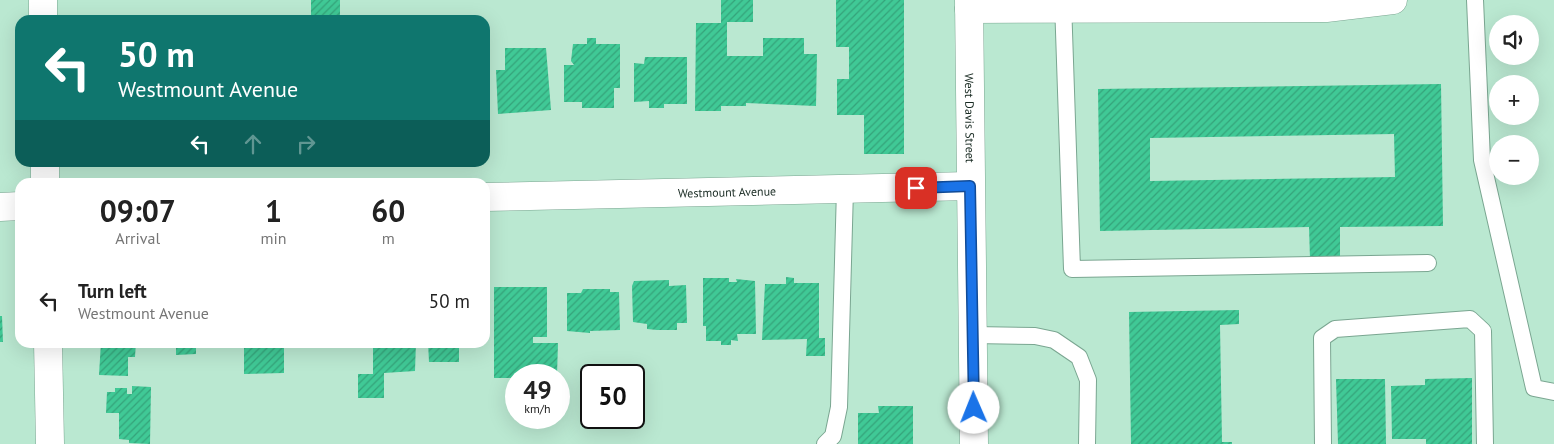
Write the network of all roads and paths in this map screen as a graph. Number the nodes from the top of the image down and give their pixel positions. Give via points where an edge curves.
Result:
1 (42, 0) edge
2 (1393, 0) edge
3 (1476, 0) edge
4 (969, 4) edge
5 (1063, 4) edge
6 (43, 15) edge
7 (970, 186) junction
8 (845, 189) junction
9 (490, 197) edge
10 (0, 206) edge
11 (15, 206) edge
12 (1428, 263) dead end
13 (973, 335) junction
14 (48, 348) edge
15 (1554, 392) edge
16 (50, 444) edge
17 (825, 444) edge
18 (974, 444) edge
19 (1087, 444) edge
20 (1322, 444) edge
21 (1485, 444) edge

1 - 6 street
2 - 5 street via 1326,8
3 - 15 lane via 1482,160 1534,388
4 - 5 street
4 - 7 street, West Davis Street
5 - 12 lane via 1072,269
7 - 8 street, Westmount Avenue
7 - 13 street, West Davis Street
8 - 9 street, Westmount Avenue
8 - 17 lane via 839,407 833,436
10 - 11 street
13 - 18 street, West Davis Street
13 - 19 lane via 1035,336 1054,340 1079,358 1088,380
14 - 16 street
20 - 21 lane via 1322,338 1334,329 1470,319 1483,331

